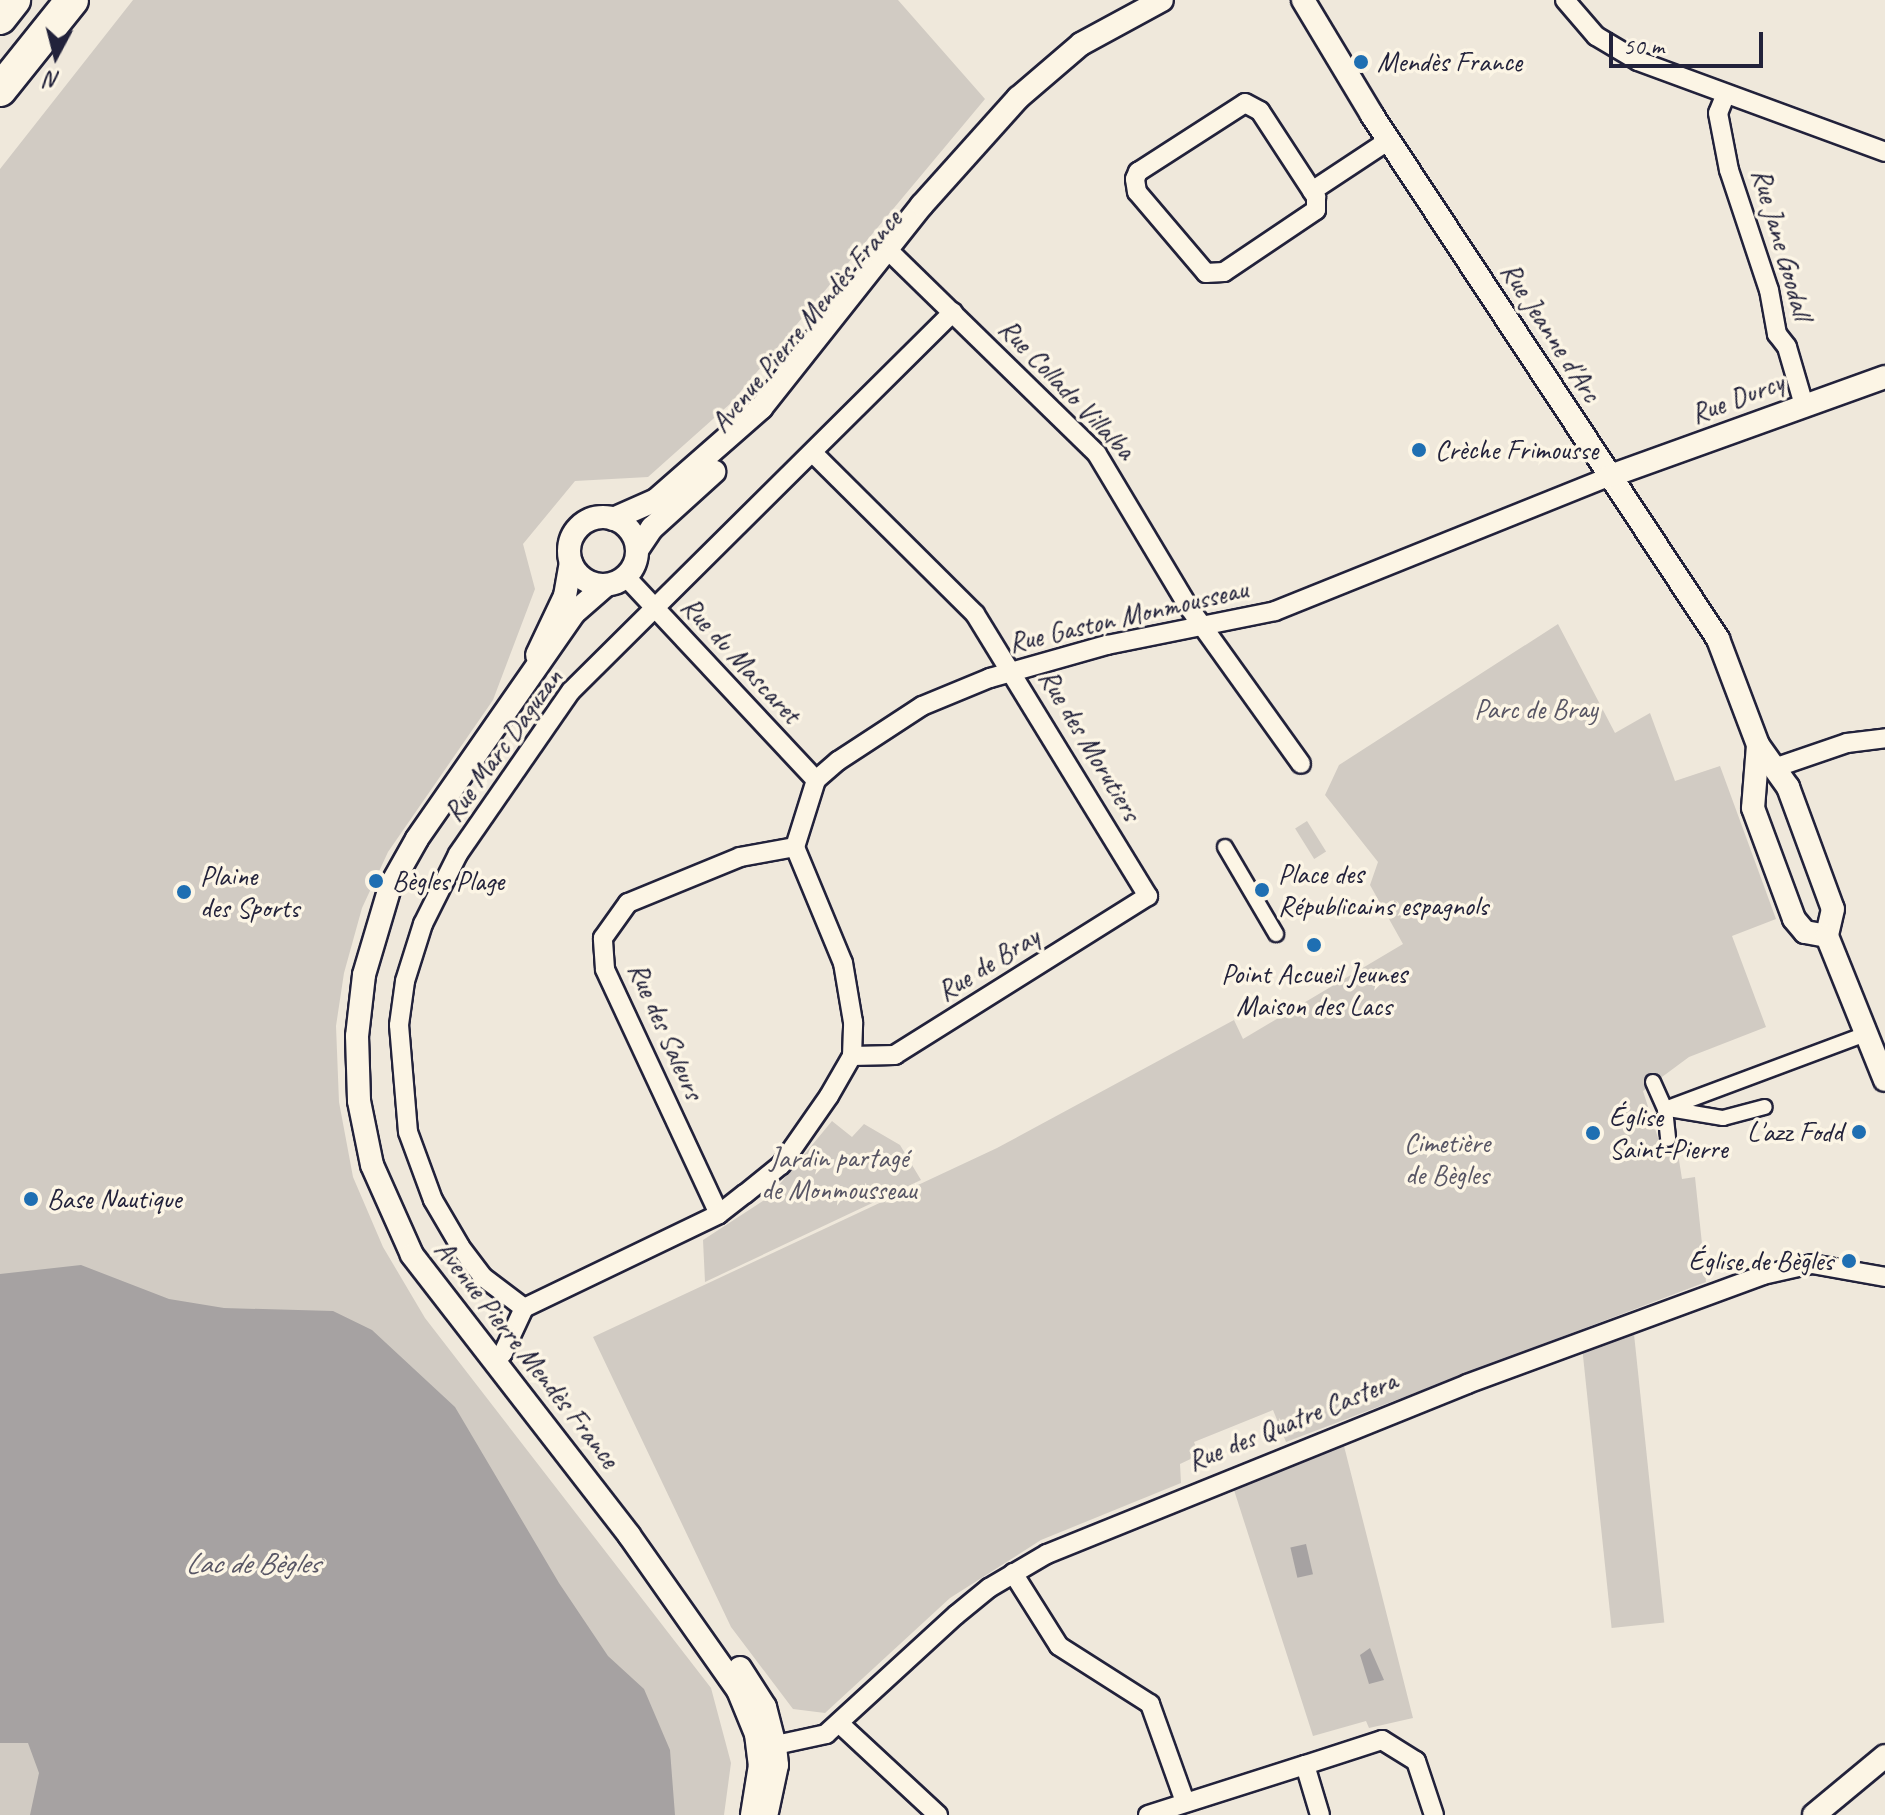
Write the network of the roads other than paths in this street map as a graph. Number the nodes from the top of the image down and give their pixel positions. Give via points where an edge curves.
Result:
1 (1162, 0) edge
2 (1303, 0) edge
3 (1565, 0) edge
4 (68, 6) edge
5 (0, 90) edge
6 (1725, 96) junction
7 (1389, 140) junction
8 (1885, 152) edge
9 (1312, 191) junction
10 (893, 254) junction
11 (953, 312) junction
12 (1885, 377) edge
13 (1804, 405) junction
14 (814, 454) junction
15 (1610, 476) junction
16 (613, 519) junction
17 (637, 550) junction
18 (571, 563) junction
19 (616, 581) junction
20 (656, 611) junction
21 (1207, 628) junction
22 (1013, 670) junction
23 (529, 678) junction
24 (1885, 738) edge
25 (1758, 745) junction
26 (1301, 764) dead end
27 (1777, 767) junction
28 (816, 780) junction
29 (795, 847) junction
30 (1225, 847) dead end
31 (1148, 896) joint
32 (1276, 934) dead end
33 (1827, 936) junction
34 (1866, 1034) junction
35 (852, 1056) junction
36 (1885, 1080) edge
37 (1653, 1082) dead end
38 (1765, 1107) dead end
39 (1665, 1109) junction
40 (1668, 1139) dead end
41 (719, 1214) junction
42 (1885, 1277) edge
43 (524, 1308) junction
44 (494, 1361) junction
45 (1013, 1573) junction
46 (840, 1724) junction
47 (767, 1747) junction
48 (1885, 1756) edge
49 (1305, 1765) junction
50 (1185, 1802) junction
51 (752, 1815) edge
52 (766, 1815) edge
53 (938, 1815) edge
54 (1148, 1815) edge
55 (1320, 1815) edge
56 (1434, 1815) edge
57 (1814, 1815) edge

1 - 10 street, Avenue Pierre Mendès France via 1081,44 1018,98
2 - 7 street, Rue Jeanne d'Arc
3 - 6 street via 1596,36 1638,61
4 - 5 highway
6 - 8 street
6 - 13 street, Rue Jane Goodall via 1718,113 1729,170 1750,225 1777,334 1787,347
7 - 9 street
7 - 15 street, Rue Jeanne d'Arc
9 - 9 street via 1260,111 1245,103 1135,179 1137,192 1200,269 1214,275 1311,215 1317,203
10 - 11 street, Rue Collado Villalba
10 - 16 street, Avenue Pierre Mendès France via 739,430 647,506
10 - 17 street, Avenue Pierre Mendès France via 755,435 658,522
11 - 14 street, Rue Marc Daguzan
11 - 21 street, Rue Collado Villalba via 1097,454 1188,606
12 - 13 street, Rue Durcy
13 - 15 street, Rue Durcy
14 - 20 street, Rue Marc Daguzan
14 - 22 street, Rue des Morutiers via 975,614
15 - 21 street, Rue Gaston Monmousseau via 1311,598
15 - 25 street, Rue Jeanne d'Arc via 1718,639
16 - 17 street via 632,532
16 - 18 street via 582,524 570,542
17 - 19 street
18 - 19 street via 584,580
18 - 23 street, Avenue Pierre Mendès France via 565,596
19 - 20 street, Rue du Mascaret
19 - 23 street, Avenue Pierre Mendès France via 581,604
20 - 28 street, Rue du Mascaret
20 - 43 street, Rue Marc Daguzan via 555,711 444,878 405,981 399,1062 415,1157 460,1246 483,1277
21 - 22 street, Rue Gaston Monmousseau via 1107,645
21 - 26 street
22 - 28 street, Rue Gaston Monmousseau via 922,706 869,738
22 - 31 street, Rue des Morutiers
23 - 44 street, Avenue Pierre Mendès France via 484,750 417,839 390,887 364,975 357,1036 359,1101 383,1197 434,1289
24 - 27 street via 1847,743
25 - 27 street, Rue Jeanne d'Arc
25 - 33 street, Rue Jeanne d'Arc via 1753,808 1794,919 1805,932
27 - 33 street, Rue Jeanne d'Arc via 1833,909
28 - 29 street
29 - 35 street via 843,963 853,1022
29 - 41 street, Rue des Saleurs via 740,857 628,903 603,938 605,969
30 - 32 street
31 - 35 street, Rue de Bray via 895,1055
33 - 34 street, Rue Jeanne d'Arc
34 - 36 street, Rue Jeanne d'Arc
34 - 39 street
35 - 41 street via 808,1132 781,1165
37 - 39 street
38 - 39 street via 1723,1118
39 - 40 street
41 - 43 street
42 - 45 street, Rue des Quatre Castera via 1812,1264 1763,1275 1263,1465
43 - 44 street
44 - 47 street, Avenue Pierre Mendès France via 757,1692
45 - 46 street, Rue des Quatre Castera via 956,1615
45 - 50 street via 1059,1646 1150,1704
46 - 47 street, Rue des Quatre Castera via 817,1739
46 - 53 street
47 - 51 street
47 - 52 street via 776,1775
48 - 57 street
49 - 50 street
49 - 55 street
49 - 56 street via 1382,1740 1416,1761
50 - 54 street

